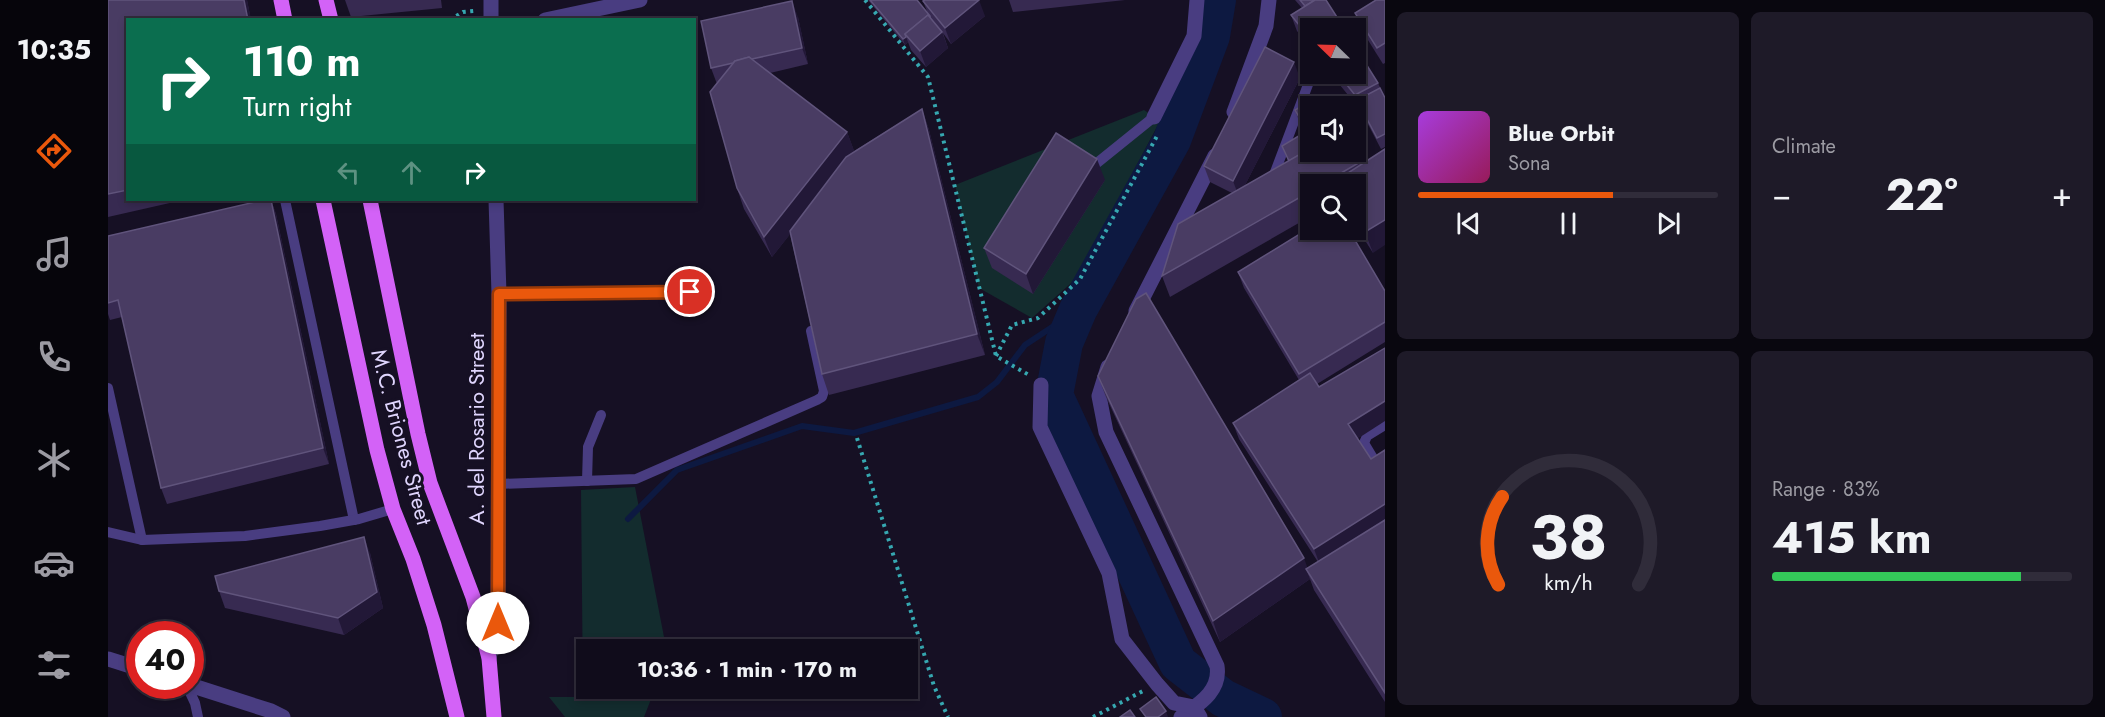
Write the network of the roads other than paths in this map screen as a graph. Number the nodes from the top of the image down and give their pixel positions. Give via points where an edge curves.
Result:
1 (281, 0) edge
2 (326, 0) edge
3 (640, 0) edge
4 (1197, 0) edge
5 (1269, 0) edge
6 (285, 18) edge
7 (330, 18) edge
8 (554, 18) edge
9 (1308, 84) edge
10 (1154, 117) joint
11 (1092, 167) edge
12 (1287, 179) edge
13 (285, 201) edge
14 (323, 201) edge
15 (370, 201) edge
16 (496, 201) edge
17 (690, 292) dead end
18 (499, 294) junction
19 (1130, 324) edge
20 (811, 331) edge
21 (1114, 355) edge
22 (1041, 385) dead end
23 (108, 388) edge
24 (601, 415) dead end
25 (1385, 425) edge
26 (1385, 463) edge
27 (587, 481) junction
28 (498, 484) junction
29 (393, 509) junction
30 (354, 520) junction
31 (108, 532) edge
32 (142, 540) junction
33 (489, 658) junction
34 (108, 659) edge
35 (126, 665) edge
36 (204, 690) edge
37 (194, 699) edge
38 (1200, 708) edge
39 (275, 715) edge
40 (198, 717) edge
41 (457, 717) edge
42 (494, 717) edge
43 (1181, 717) edge

1 - 6 main road
2 - 7 main road
3 - 8 street
4 - 10 street via 1194,36
5 - 19 street via 1266,26 1227,133
9 - 12 lane via 1266,190
10 - 11 lane
13 - 30 lane
14 - 29 main road, M.C. Briones Street
15 - 33 main road, M.C. Briones Street via 425,464 473,597
16 - 18 street, A. del Rosario Street
17 - 18 lane
18 - 28 street, A. del Rosario Street
20 - 27 lane via 822,397 636,479
21 - 38 street via 1099,396 1106,432 1216,666 1216,684
22 - 38 street via 1040,427 1110,573 1122,639 1174,703
23 - 32 lane
24 - 27 lane via 588,447
25 - 26 lane via 1367,436 1364,443 1376,463
27 - 28 lane
28 - 33 street, A. del Rosario Street via 498,623
29 - 30 lane
29 - 41 main road, M.C. Briones Street via 434,625
30 - 32 lane via 245,536
31 - 32 lane
33 - 42 main road, M.C. Briones Street
34 - 35 street
36 - 39 street
37 - 40 lane
38 - 43 street

